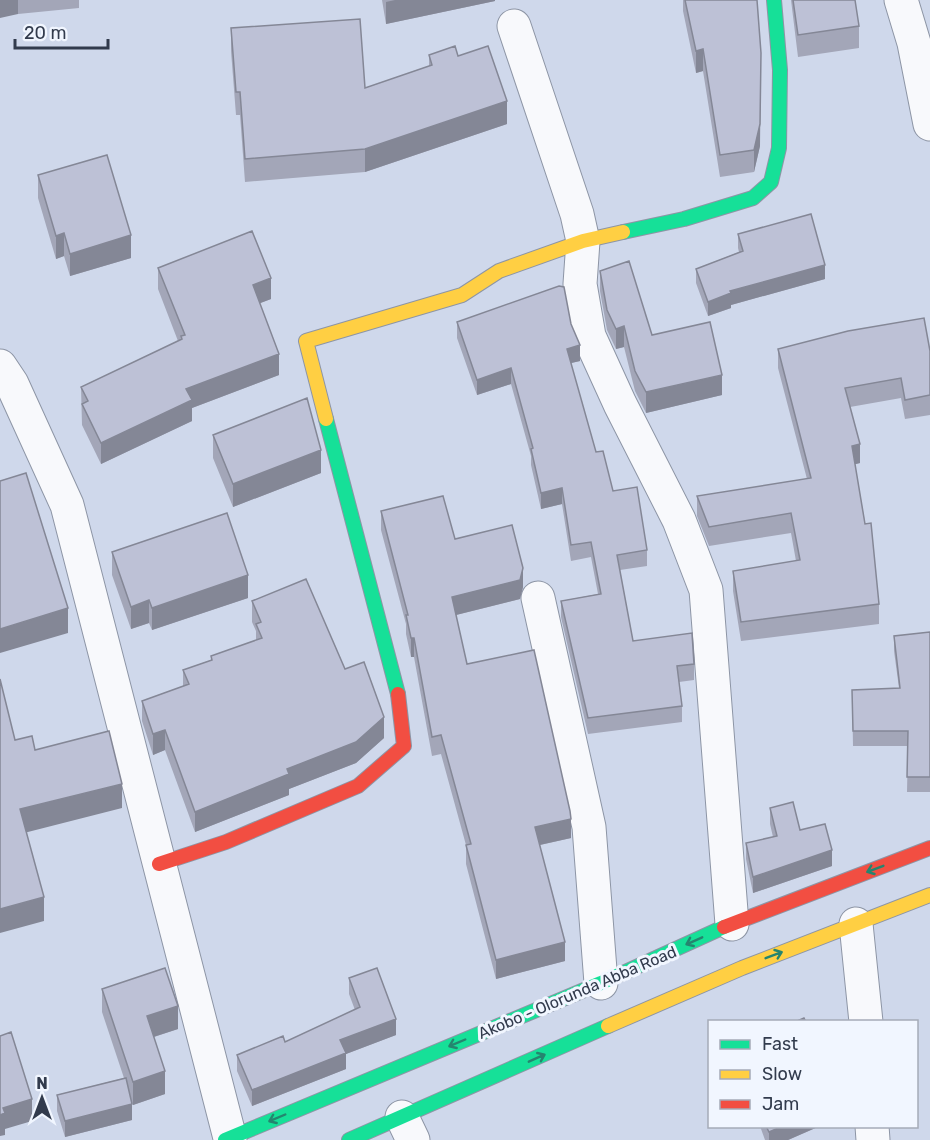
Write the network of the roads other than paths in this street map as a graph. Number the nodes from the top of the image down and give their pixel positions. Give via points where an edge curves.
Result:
1 (774, 0) edge
2 (901, 0) edge
3 (514, 26) dead end
4 (930, 124) edge
5 (583, 241) junction
6 (0, 366) edge
7 (538, 598) dead end
8 (930, 848) edge
9 (159, 864) junction
10 (930, 896) edge
11 (732, 924) junction
12 (856, 924) junction
13 (601, 983) junction
14 (866, 1020) edge
15 (408, 1128) edge
16 (228, 1139) edge
17 (349, 1140) edge

1 - 5 main road via 780,70 779,148 771,182 753,198 684,219
2 - 4 street
3 - 5 street
5 - 9 main road via 499,271 462,295 306,341 400,702 404,746 358,786 226,842
5 - 11 street via 580,284 588,336 679,520 706,590
6 - 9 street via 67,505
7 - 13 street via 589,827
8 -> 11 main road, Akobo - Olorunda Abba Road
9 - 16 street
10 - 12 main road
11 -> 13 main road, Akobo - Olorunda Abba Road
12 - 14 street
15 -> 12 main road via 742,968
13 -> 16 main road, Akobo - Olorunda Abba Road
15 - 17 main road

